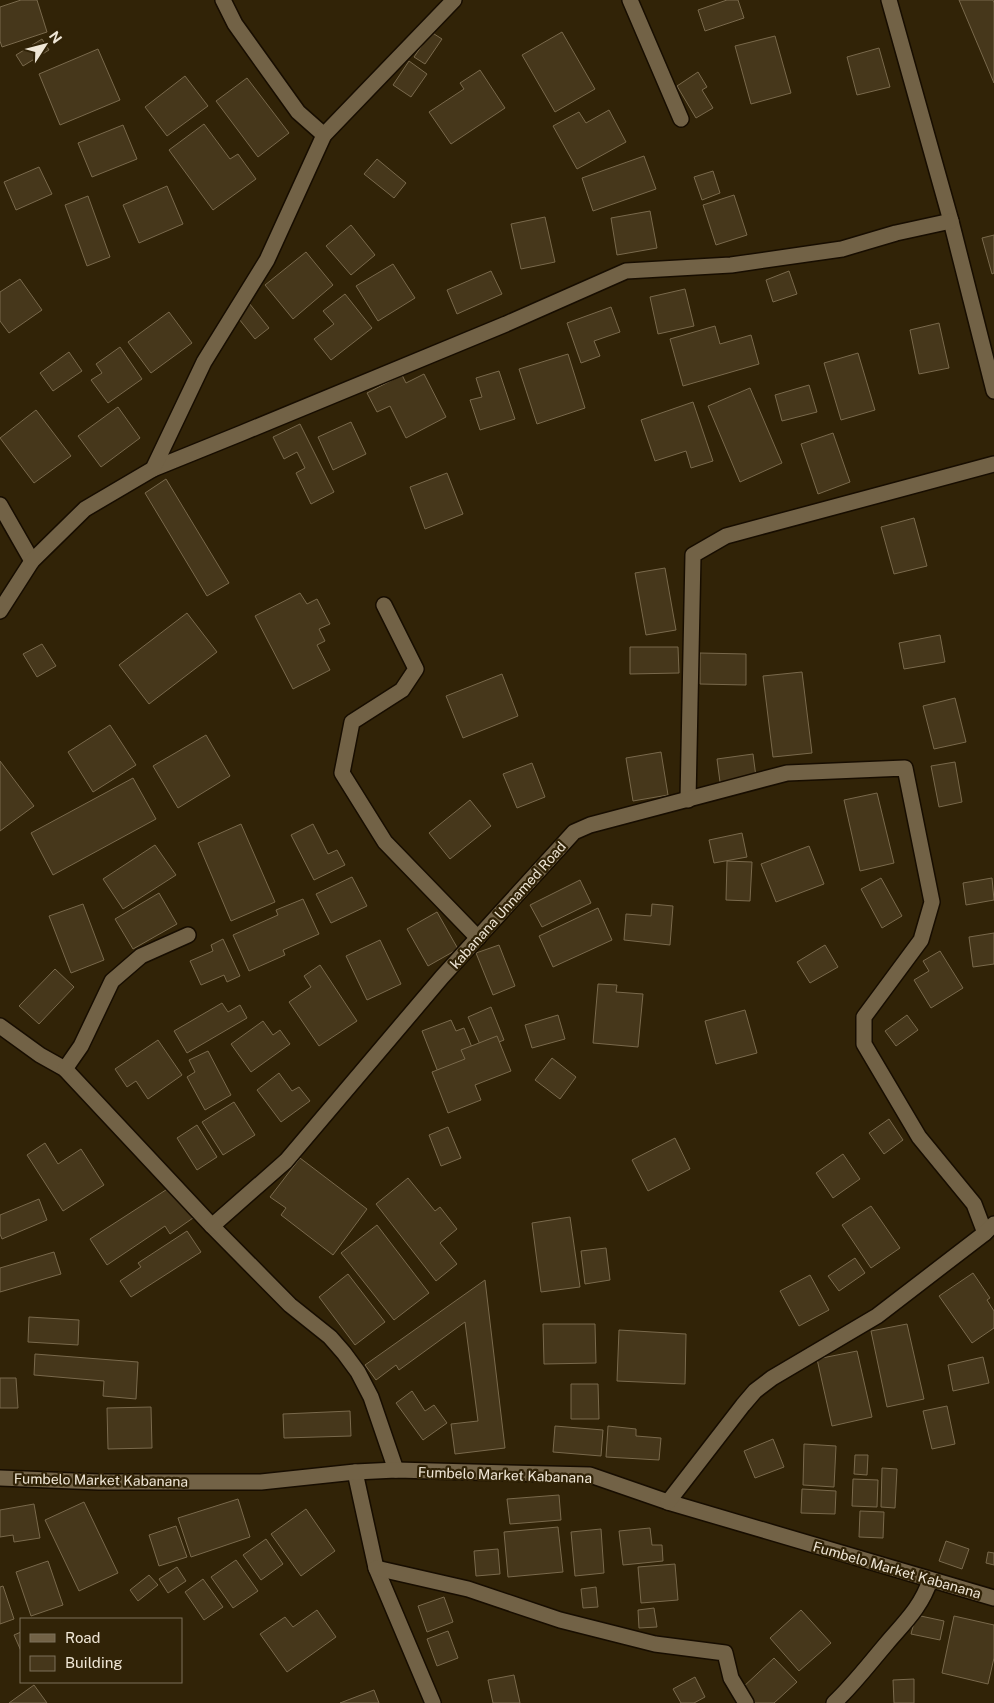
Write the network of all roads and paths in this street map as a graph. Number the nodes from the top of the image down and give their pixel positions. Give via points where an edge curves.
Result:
1 (223, 0) edge
2 (454, 0) edge
3 (630, 0) edge
4 (889, 0) edge
5 (681, 119) dead end
6 (324, 135) junction
7 (951, 220) junction
8 (994, 392) edge
9 (994, 464) edge
10 (153, 469) junction
11 (0, 505) edge
12 (32, 560) junction
13 (384, 605) dead end
14 (0, 611) edge
15 (688, 800) junction
16 (188, 935) dead end
17 (478, 938) junction
18 (0, 1026) edge
19 (65, 1069) junction
20 (212, 1226) junction
21 (990, 1229) edge
22 (396, 1470) junction
23 (355, 1472) junction
24 (0, 1478) edge
25 (668, 1502) junction
26 (376, 1568) junction
27 (930, 1580) junction
28 (994, 1598) edge
29 (433, 1703) edge
30 (746, 1703) edge
31 (834, 1703) edge

1 - 6 street via 235,24 298,112
2 - 6 street
3 - 5 street
4 - 7 street
6 - 10 street via 267,260 204,362
7 - 8 street
7 - 10 street via 842,249 730,265 626,271 487,332
9 - 15 street via 726,536 693,555
10 - 12 street via 85,509
11 - 12 street
12 - 14 street
13 - 17 street via 416,669 402,690 352,722 342,773 385,842
15 - 17 street, kabanana Unnamed Road via 574,832
15 - 21 street, kabanana Unnamed Road via 787,774 905,768 932,902 921,940 864,1016 864,1044 919,1137 974,1204
16 - 19 street via 142,956 112,981 81,1046
17 - 20 street, kabanana Unnamed Road via 286,1161
18 - 19 street
19 - 20 street
20 - 22 street via 290,1305 330,1337 344,1353 371,1397
21 - 25 street via 877,1316 772,1378 755,1392
22 - 23 street, Fumbelo Market Kabanana
22 - 25 street, Fumbelo Market Kabanana via 590,1475
23 - 24 street, Fumbelo Market Kabanana via 261,1482
23 - 26 street
25 - 27 street, Fumbelo Market Kabanana
26 - 29 street
26 - 30 street via 468,1589 560,1620 655,1644 725,1653 731,1678
27 - 28 street, Fumbelo Market Kabanana
27 - 31 street via 926,1594 913,1612 856,1682

